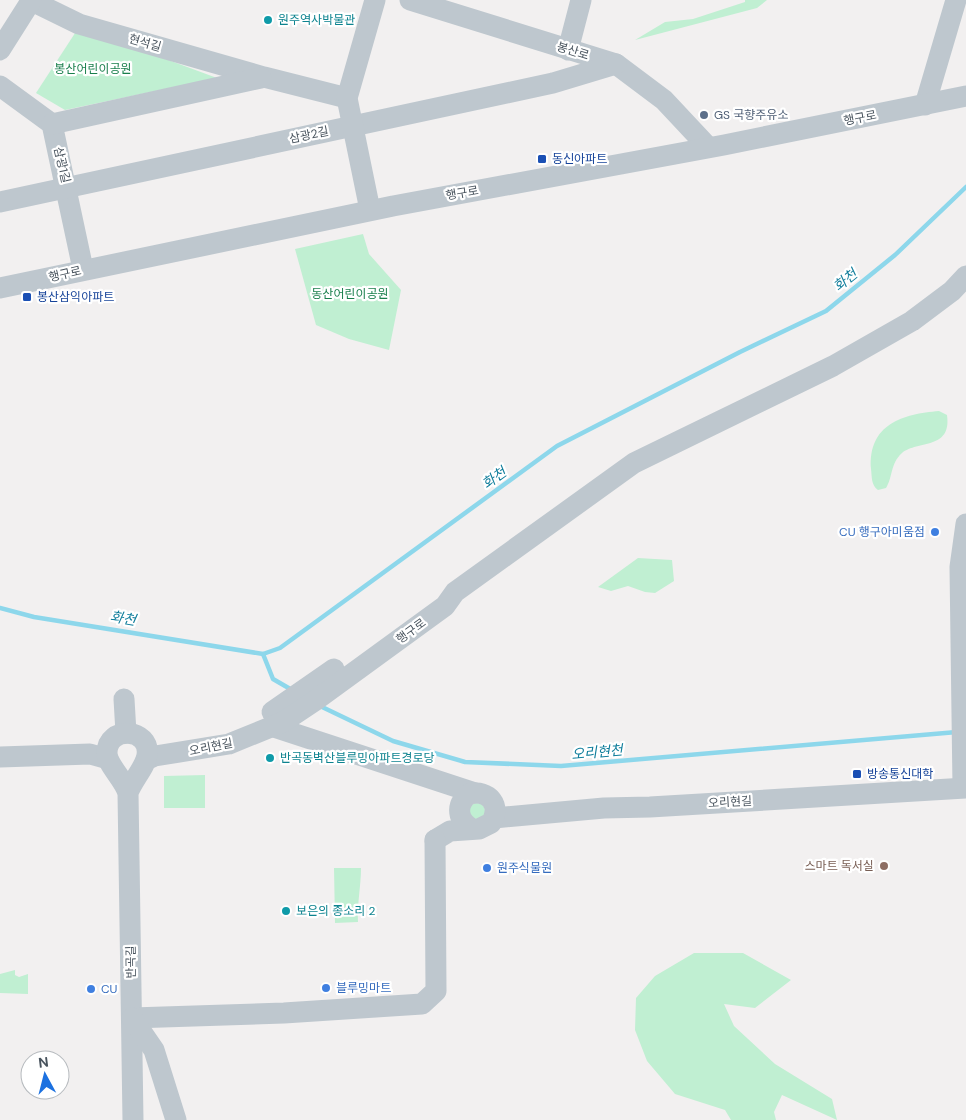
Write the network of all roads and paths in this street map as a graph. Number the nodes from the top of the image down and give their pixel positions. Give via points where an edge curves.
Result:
1 (31, 0) edge
2 (375, 0) edge
3 (410, 0) edge
4 (581, 0) edge
5 (956, 0) edge
6 (0, 50) edge
7 (568, 50) junction
8 (616, 64) junction
9 (264, 77) junction
10 (0, 86) edge
11 (966, 96) edge
12 (347, 98) junction
13 (925, 105) junction
14 (52, 124) junction
15 (352, 126) junction
16 (708, 147) junction
17 (67, 188) junction
18 (0, 202) edge
19 (370, 210) junction
20 (83, 269) junction
21 (0, 288) edge
22 (961, 289) edge
23 (966, 524) edge
24 (124, 699) dead end
25 (273, 722) junction
26 (126, 732) junction
27 (0, 757) edge
28 (105, 757) junction
29 (144, 757) junction
30 (433, 780) junction
31 (964, 782) edge
32 (128, 793) junction
33 (481, 794) junction
34 (454, 806) junction
35 (604, 808) junction
36 (494, 818) junction
37 (473, 829) junction
38 (436, 840) junction
39 (132, 1018) junction
40 (133, 1120) edge
41 (176, 1120) edge

1 - 6 street
1 - 9 street, 현석길 via 79,24
2 - 12 street
3 - 7 street, 봉산로
4 - 7 street
5 - 13 street
7 - 8 street, 봉산로
8 - 15 street, 삼광2길 via 553,82
8 - 16 street, 봉산로 via 664,100
9 - 12 street, 현석길
9 - 14 street, 현석길
10 - 14 street
11 - 13 street, 행구로
12 - 15 street
13 - 16 street, 행구로
14 - 17 street, 삼광1길
15 - 17 street, 삼광2길
15 - 19 street
16 - 19 street, 행구로
17 - 18 street, 삼광2길
17 - 20 street, 삼광1길
19 - 20 street, 행구로
20 - 21 street, 행구로
22 - 25 street, 행구로 via 833,366 634,463 456,592 435,598 360,659 289,701
23 - 31 street via 960,568
24 - 26 street
25 - 29 street, 오리현길 via 229,744
25 - 30 street
26 - 28 street via 115,736
26 - 29 street via 136,734
27 - 28 street
28 - 29 street via 128,773
28 - 32 street
29 - 32 street
30 - 33 street
30 - 34 street
31 - 35 street, 오리현길
32 - 39 street, 반곡길
33 - 34 street via 464,798
33 - 35 street via 519,804
33 - 36 street via 495,806
34 - 37 street via 463,822
34 - 38 street
35 - 36 street, 오리현길
36 - 37 street via 486,827
37 - 38 street via 450,831
38 - 39 street via 436,991 422,1004 284,1014
39 - 40 street, 반곡길
39 - 41 street via 154,1050

